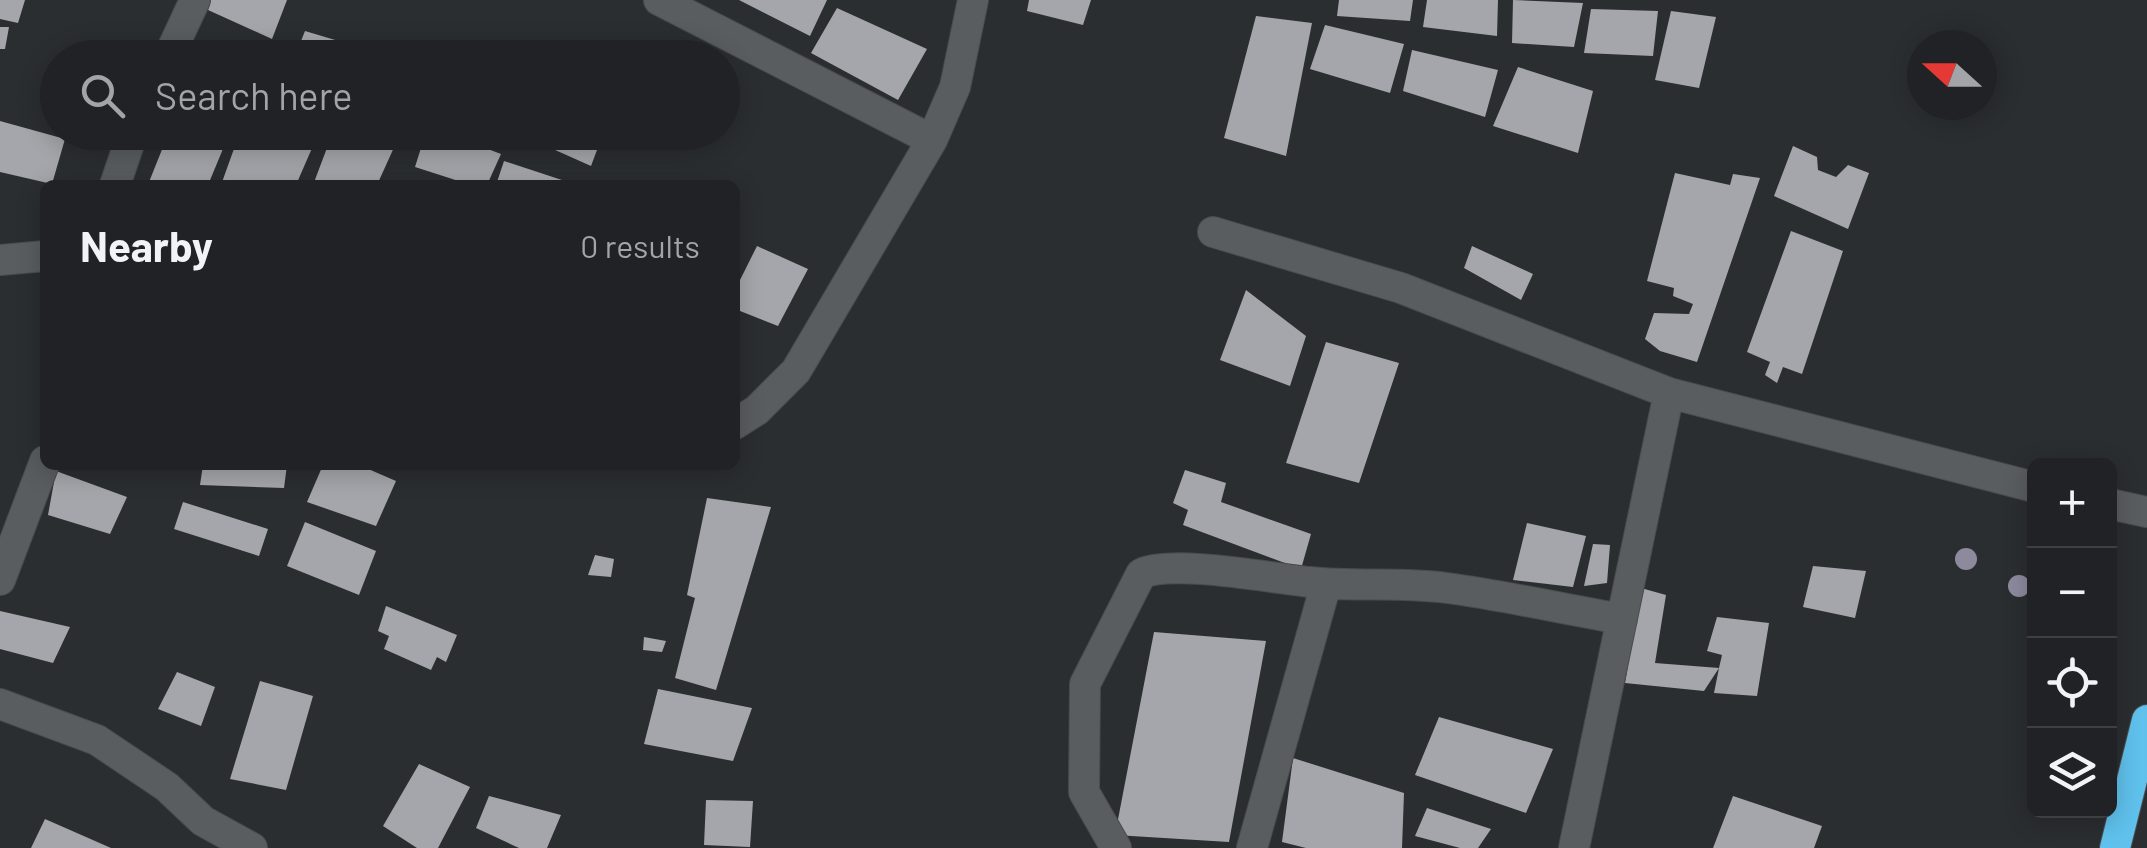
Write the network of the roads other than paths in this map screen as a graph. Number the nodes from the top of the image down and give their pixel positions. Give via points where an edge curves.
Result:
1 (195, 0) edge
2 (659, 0) edge
3 (973, 0) edge
4 (176, 40) edge
5 (737, 40) edge
6 (740, 42) edge
7 (932, 140) junction
8 (127, 150) edge
9 (116, 180) edge
10 (1214, 232) dead end
11 (40, 256) edge
12 (0, 260) edge
13 (1669, 393) junction
14 (740, 421) edge
15 (42, 470) edge
16 (2027, 485) edge
17 (2117, 506) edge
18 (2147, 512) edge
19 (0, 580) edge
20 (1326, 584) junction
21 (1622, 620) junction
22 (0, 704) edge
23 (2147, 720) edge
24 (252, 848) edge
25 (1116, 848) edge
26 (1252, 848) edge
27 (1574, 848) edge
28 (2115, 848) edge

1 - 4 street
2 - 5 street
3 - 7 street via 955,87
6 - 7 street
7 - 14 street via 796,371
8 - 9 street
10 - 13 street via 1402,288
11 - 12 street
13 - 16 street
13 - 21 street
15 - 19 street
17 - 18 street
20 - 21 street via 1446,588
20 - 25 street via 1156,568 1141,574 1085,684 1084,792
20 - 26 street
21 - 27 street
22 - 24 street via 97,740 204,821
23 - 28 highway

